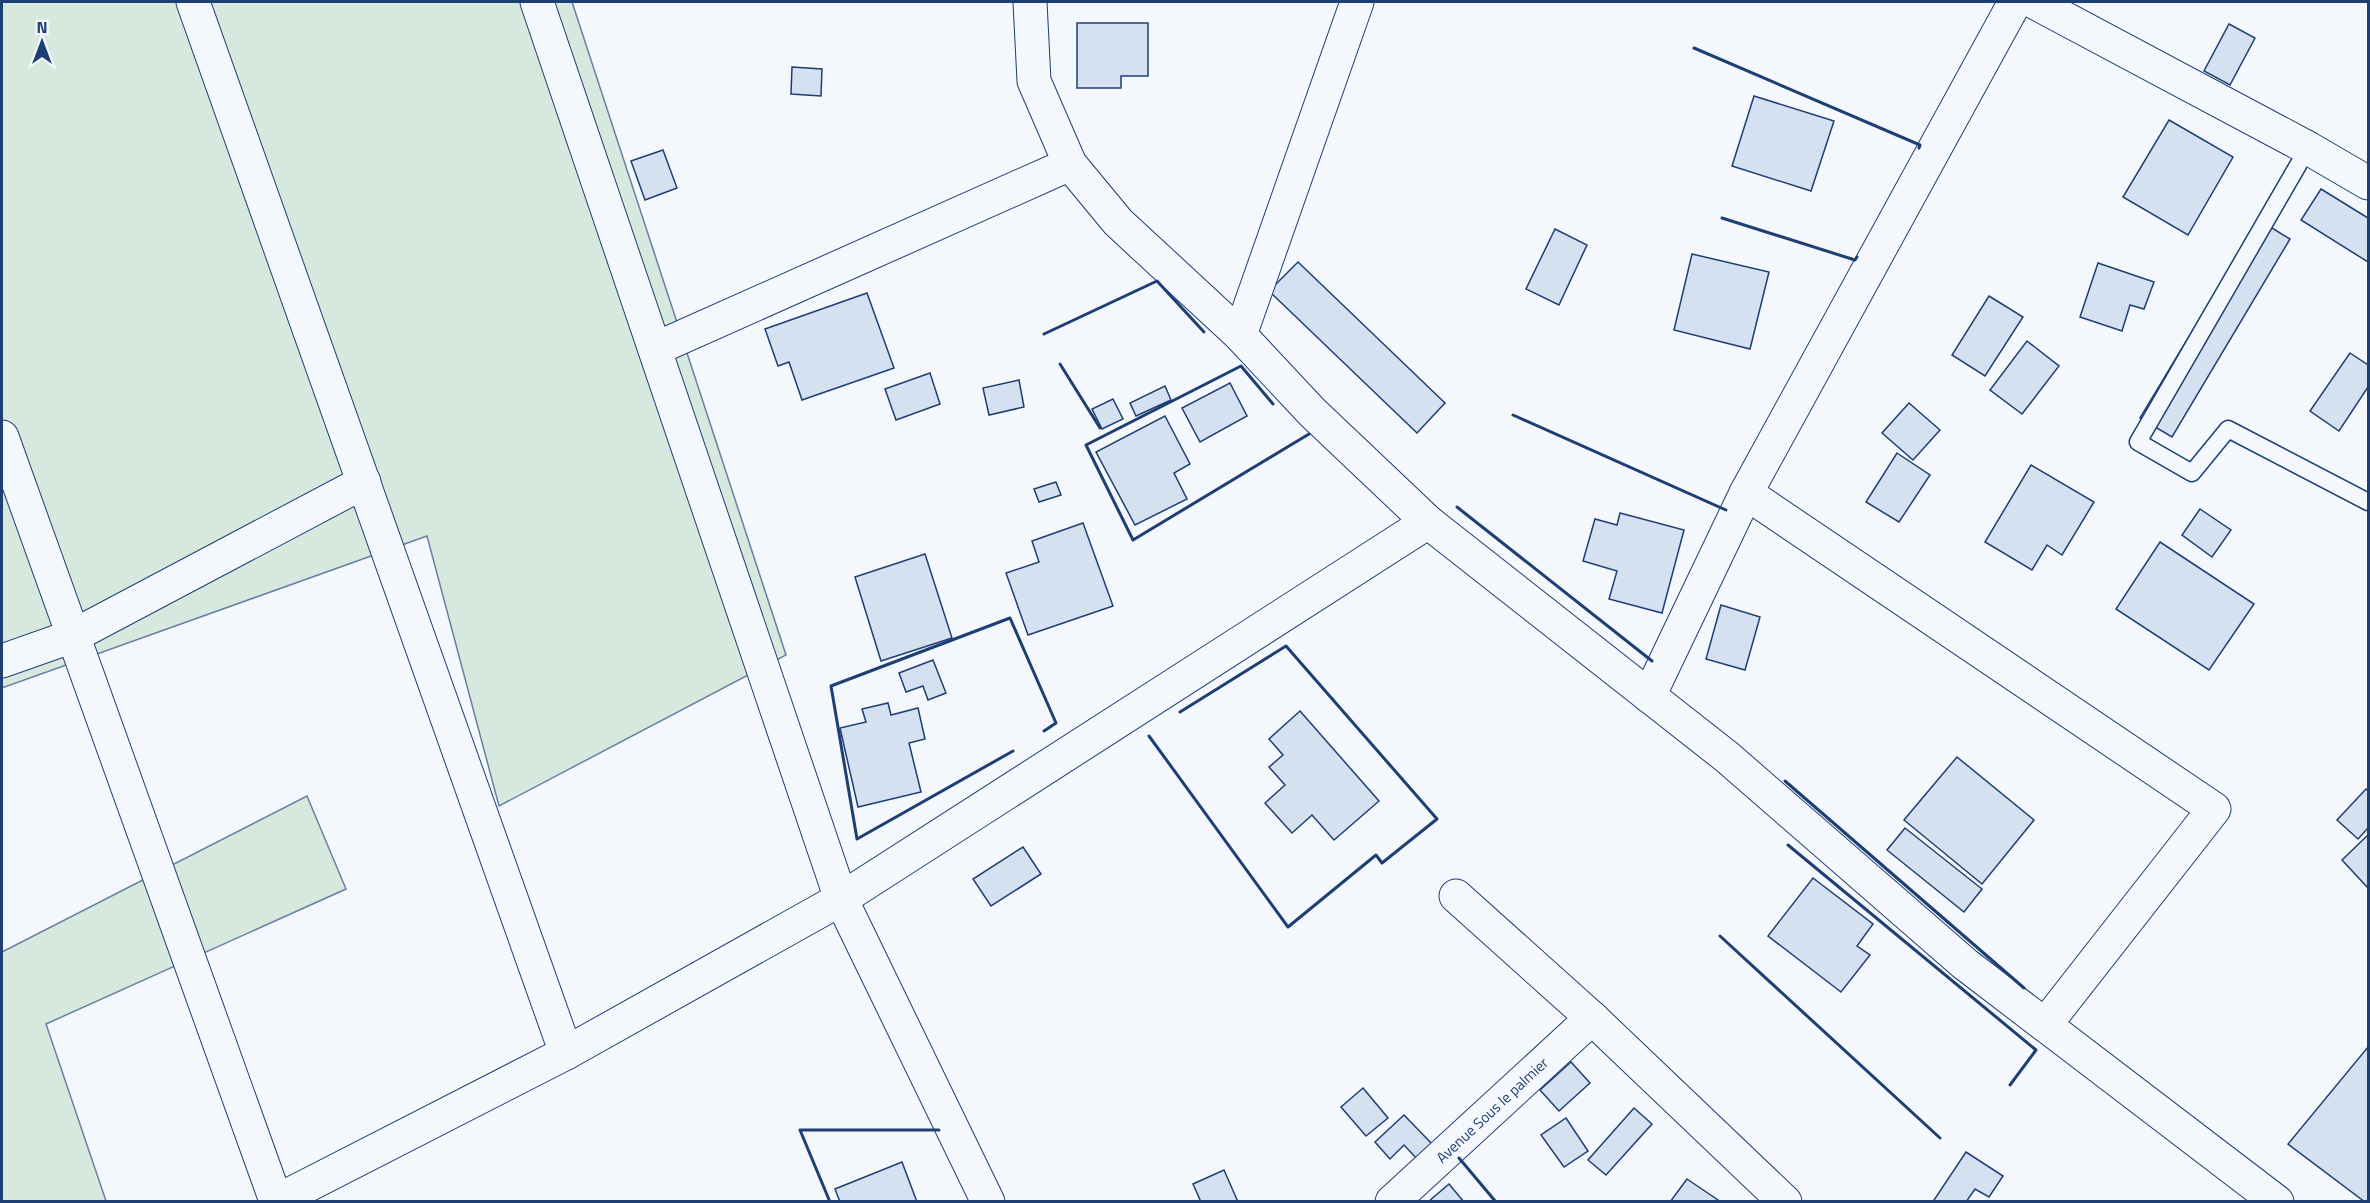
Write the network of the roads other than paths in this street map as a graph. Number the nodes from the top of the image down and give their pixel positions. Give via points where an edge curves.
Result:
1 (193, 2) edge
2 (537, 2) edge
3 (1030, 2) edge
4 (1357, 2) edge
5 (2015, 2) edge
6 (2034, 2) edge
7 (2308, 148) junction
8 (1070, 164) junction
9 (2368, 183) edge
10 (1240, 335) junction
11 (656, 350) junction
12 (2, 437) edge
13 (364, 482) junction
14 (1746, 493) junction
15 (2368, 502) edge
16 (1428, 522) junction
17 (73, 636) junction
18 (2, 661) edge
19 (1649, 696) junction
20 (1456, 896) dead end
21 (841, 899) junction
22 (1592, 1018) junction
23 (2045, 1024) junction
24 (566, 1053) junction
25 (276, 1201) edge
26 (988, 1202) edge
27 (1392, 1202) edge
28 (1785, 1202) edge
29 (2277, 1202) edge

1 - 13 street
2 - 11 street
3 - 8 street via 1034,81
4 - 10 street
5 - 14 street
6 - 7 street
7 - 9 street
7 - 15 lane via 2138,442 2192,473 2228,429
8 - 10 street via 1118,222
8 - 11 street
10 - 16 street via 1312,412
11 - 21 street
12 - 17 street
13 - 17 street
13 - 24 street
14 - 19 street
14 - 23 street via 2214,809
16 - 19 street
16 - 21 street
17 - 18 street
17 - 25 street
19 - 23 street via 1726,756 1965,964
20 - 22 street
21 - 24 street
21 - 26 street
22 - 27 street, Avenue Sous le palmier
22 - 28 street
23 - 29 street
24 - 25 street

